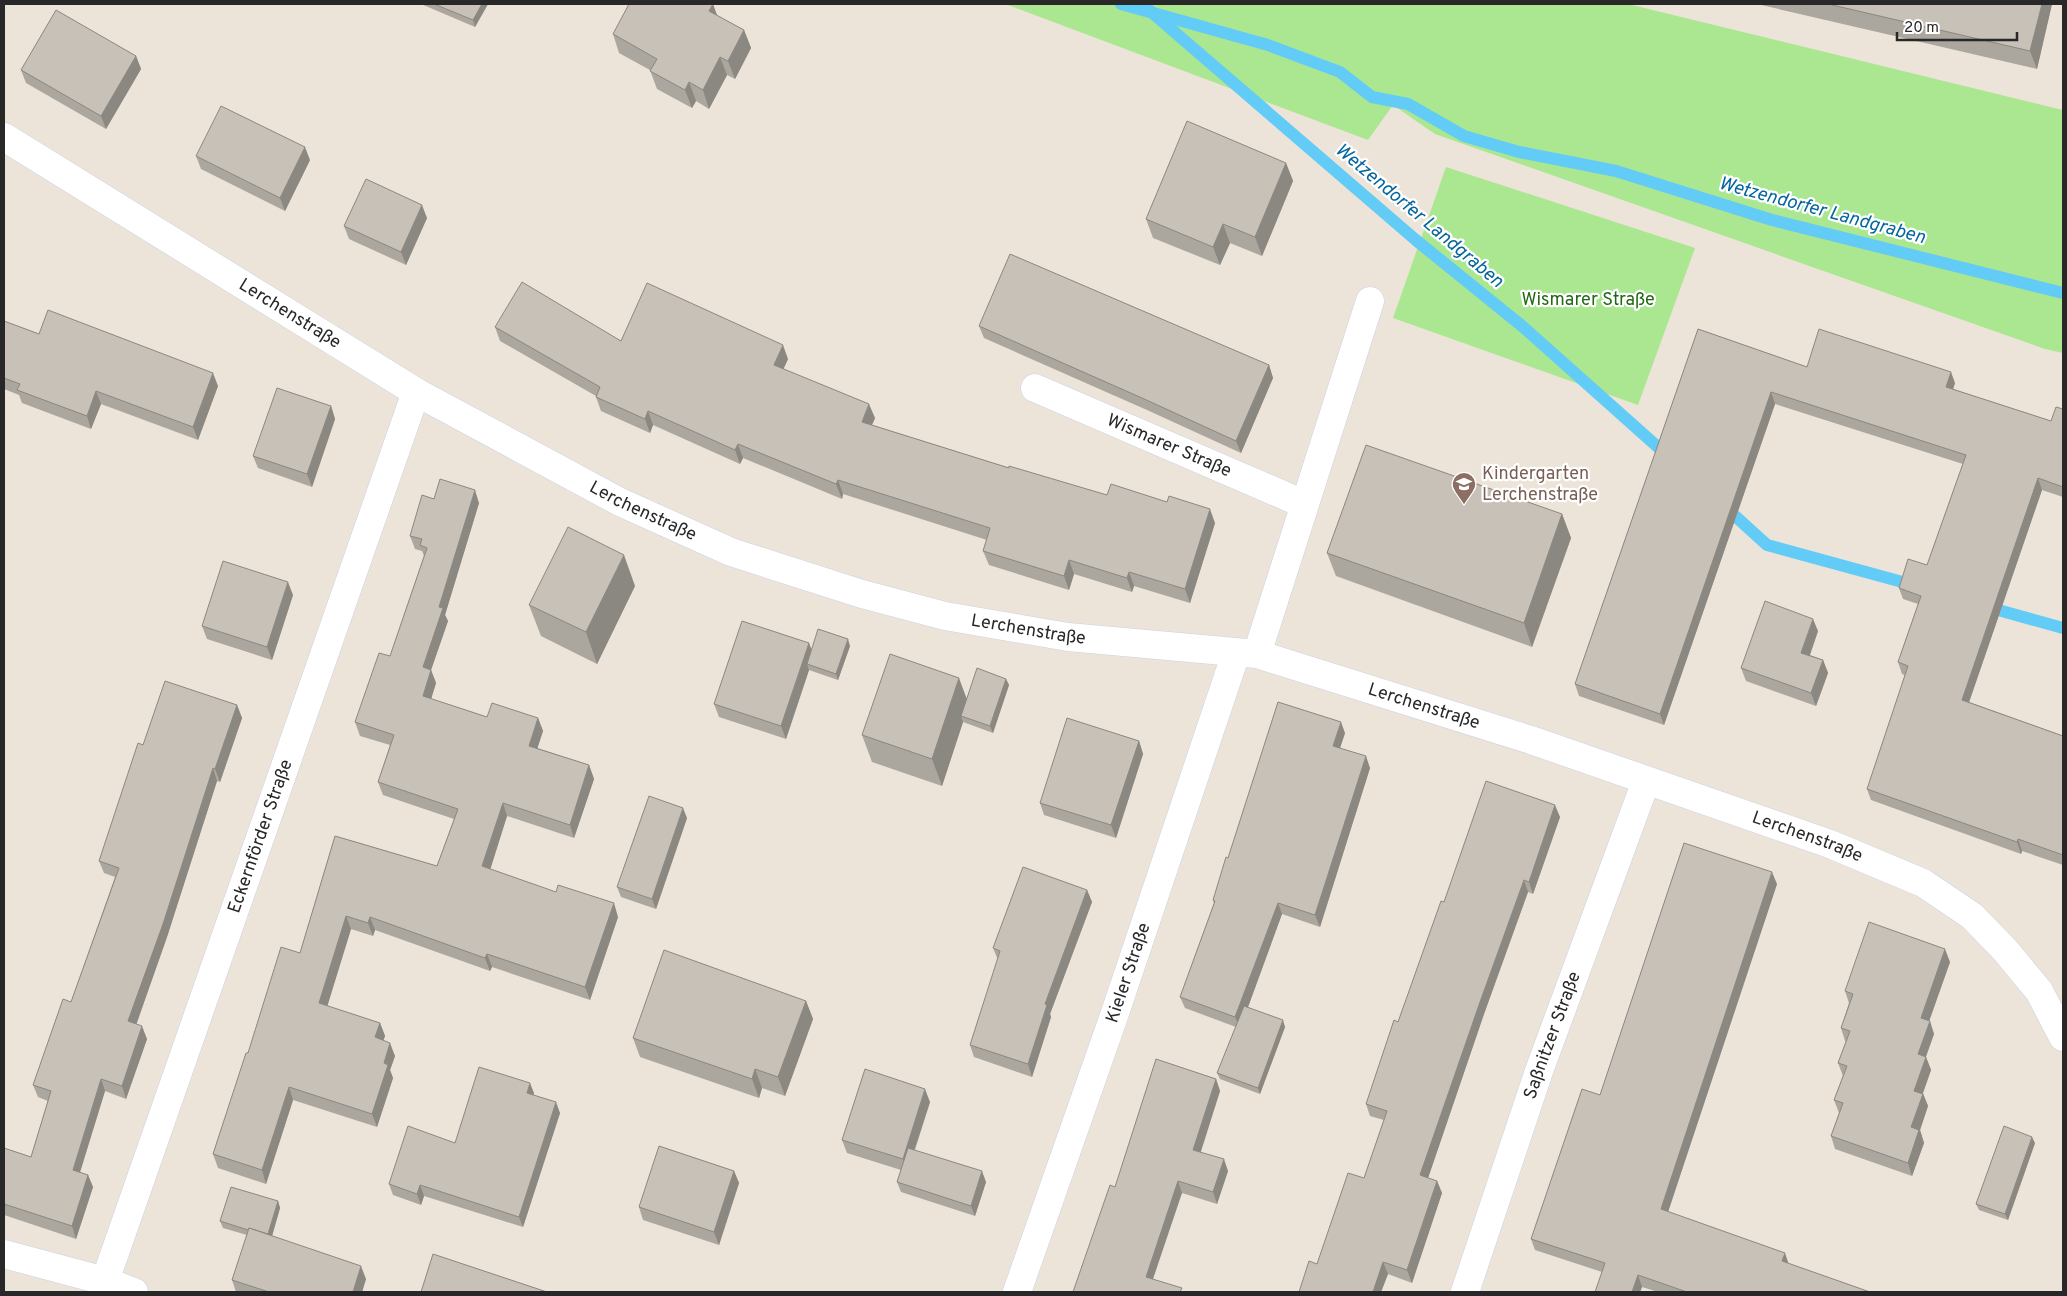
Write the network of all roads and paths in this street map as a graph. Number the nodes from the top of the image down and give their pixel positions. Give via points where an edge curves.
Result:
1 (4, 137) edge
2 (1370, 301) dead end
3 (1035, 388) dead end
4 (416, 392) junction
5 (1304, 504) junction
6 (1247, 654) junction
7 (1646, 781) junction
8 (2063, 1037) edge
9 (4, 1254) edge
10 (105, 1281) junction
11 (134, 1292) edge
12 (1017, 1292) edge
13 (1465, 1292) edge

1 - 4 street, Lerchenstraße
2 - 5 street
3 - 5 street, Wismarer Straße
4 - 6 street, Lerchenstraße via 620,502 731,552 862,594 946,616 1068,637
4 - 10 street, Eckernförder Straße
5 - 6 street
6 - 7 street, Lerchenstraße via 1531,740
6 - 12 street, Kieler Straße
7 - 8 street, Lerchenstraße via 1830,844 1923,884 1972,916 2005,950 2039,991
7 - 13 street, Saßnitzer Straße via 1539,1071
9 - 10 street
10 - 11 street

